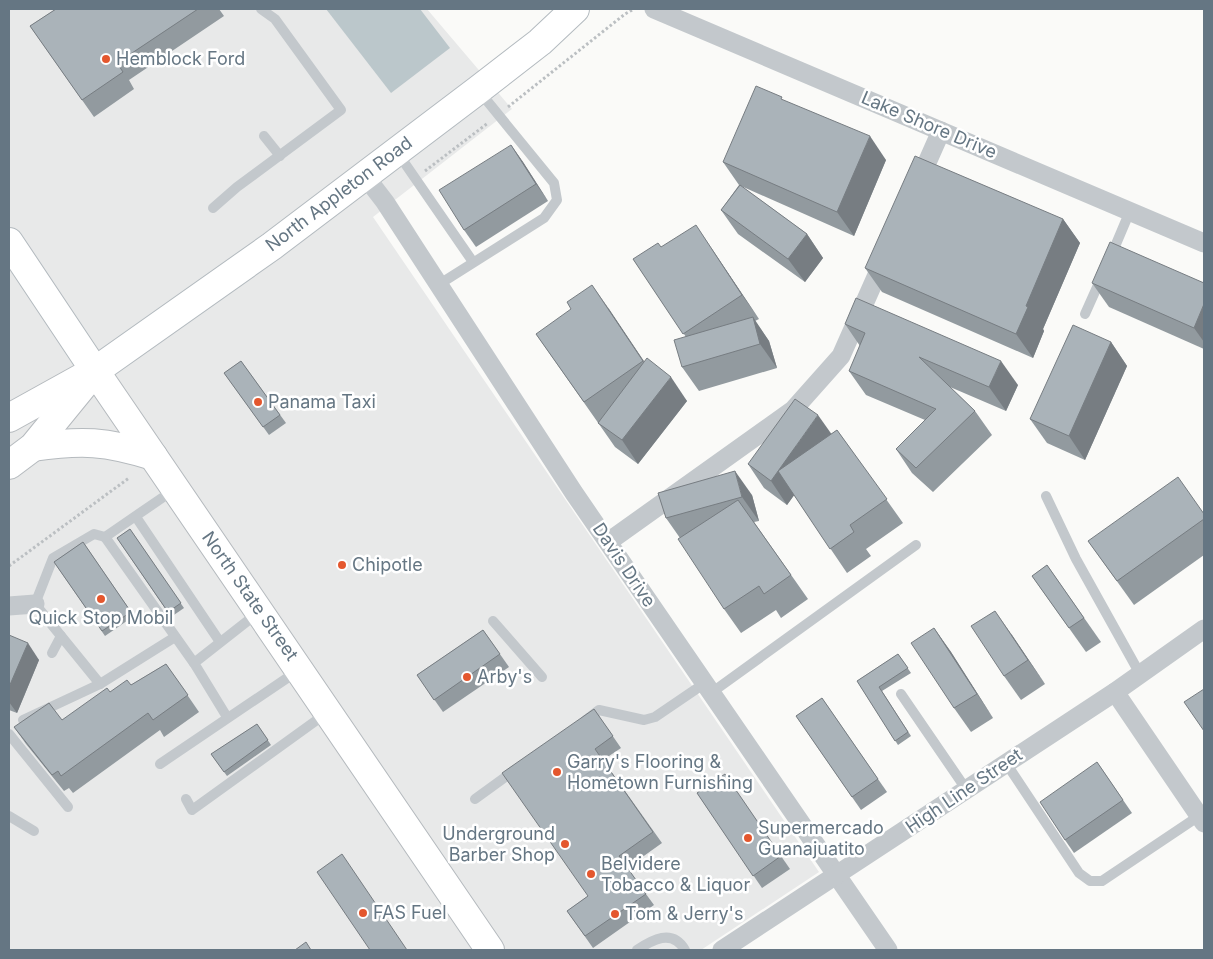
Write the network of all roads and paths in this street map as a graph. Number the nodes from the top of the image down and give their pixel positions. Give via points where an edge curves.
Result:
1 (261, 9) edge
2 (575, 9) edge
3 (654, 9) edge
4 (478, 90) junction
5 (941, 130) junction
6 (264, 136) dead end
7 (396, 151) junction
8 (280, 156) junction
9 (365, 176) junction
10 (909, 203) edge
11 (213, 208) dead end
12 (1130, 211) junction
13 (893, 239) edge
14 (9, 242) edge
15 (1204, 243) edge
16 (473, 262) junction
17 (438, 285) junction
18 (1085, 314) dead end
19 (96, 371) junction
20 (9, 418) edge
21 (33, 447) junction
22 (153, 456) junction
23 (9, 465) edge
24 (129, 478) dead end
25 (175, 488) junction
26 (1046, 496) dead end
27 (136, 517) junction
28 (105, 538) junction
29 (608, 542) junction
30 (916, 546) dead end
31 (9, 566) edge
32 (35, 604) junction
33 (9, 606) edge
34 (260, 612) junction
35 (493, 621) dead end
36 (1204, 629) edge
37 (61, 636) junction
38 (175, 637) junction
39 (220, 642) junction
40 (52, 653) dead end
41 (194, 663) junction
42 (300, 670) junction
43 (1140, 674) junction
44 (542, 677) dead end
45 (100, 684) junction
46 (708, 688) junction
47 (1115, 692) junction
48 (901, 694) dead end
49 (328, 712) junction
50 (227, 717) junction
51 (23, 720) edge
52 (576, 726) edge
53 (9, 734) edge
54 (1006, 763) junction
55 (160, 764) dead end
56 (522, 765) edge
57 (966, 789) junction
58 (475, 798) dead end
59 (186, 799) dead end
60 (68, 807) dead end
61 (9, 816) edge
62 (1202, 820) edge
63 (34, 831) dead end
64 (837, 875) junction
65 (490, 950) edge
66 (637, 950) edge
67 (685, 950) edge
68 (722, 950) edge
69 (888, 950) edge

1 - 8 lane via 275,20 341,110
2 - 4 main road, North Appleton Road via 540,42
3 - 5 street, Lake Shore Drive
4 - 7 main road, North Appleton Road
4 - 16 lane via 554,182 557,200 544,218
5 - 10 street
5 - 12 street, Lake Shore Drive
6 - 8 lane
7 - 9 main road, North Appleton Road
7 - 16 lane
8 - 11 lane
9 - 17 street, Davis Drive
9 - 19 main road, North Appleton Road
12 - 15 street, Lake Shore Drive
12 - 18 lane
13 - 29 street via 841,356 793,410
14 - 19 main road, North State Street
16 - 17 lane
17 - 29 street, Davis Drive
19 - 20 main road
19 - 21 main road
19 - 22 main road, North State Street
21 - 22 main road via 89,442 117,444
21 - 23 main road
22 - 25 main road, North State Street
24 - 31 path
25 - 27 lane
25 - 34 main road, North State Street
26 - 43 lane via 1076,559
27 - 28 lane
27 - 39 lane
28 - 32 lane via 94,534 53,558
28 - 38 lane
29 - 46 street, Davis Drive
30 - 46 lane
32 - 33 street
32 - 37 lane
34 - 39 lane
34 - 42 main road, North State Street
35 - 44 lane
36 - 43 street, High Line Street
37 - 40 lane
37 - 45 lane
38 - 41 lane
38 - 45 lane
39 - 41 lane
41 - 50 lane
42 - 49 main road, North State Street
42 - 50 lane
43 - 47 street, High Line Street
45 - 51 lane
46 - 52 lane via 655,717 644,720 599,710
46 - 64 street, Davis Drive
47 - 54 street, High Line Street
47 - 62 street
48 - 57 lane
49 - 59 lane via 192,810
49 - 65 main road, North State Street
50 - 55 lane
53 - 60 lane
54 - 57 street, High Line Street
54 - 62 lane via 1079,873 1090,881 1102,880
56 - 58 lane
57 - 64 street, High Line Street
61 - 63 lane
64 - 68 street, High Line Street
64 - 69 street, Davis Drive
66 - 67 lane via 655,937 669,938

